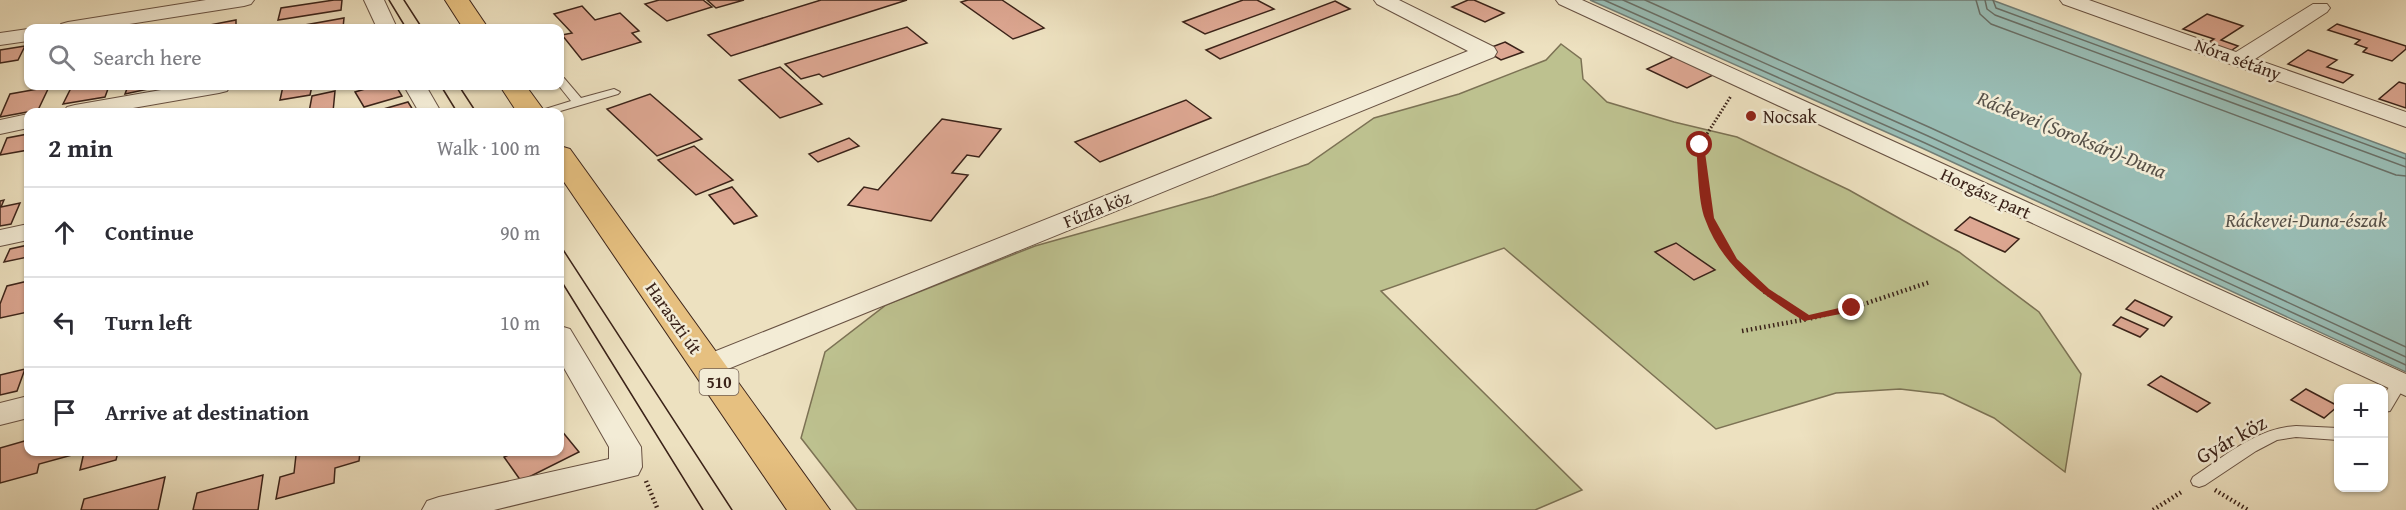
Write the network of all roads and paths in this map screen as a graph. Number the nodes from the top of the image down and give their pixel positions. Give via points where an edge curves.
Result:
1 (244, 0) edge
2 (374, 0) edge
3 (457, 0) edge
4 (1384, 0) edge
5 (1566, 0) edge
6 (2070, 0) edge
7 (2320, 8) dead end
8 (93, 24) edge
9 (385, 24) edge
10 (472, 24) edge
11 (24, 36) edge
12 (0, 39) edge
13 (2239, 59) junction
14 (564, 85) edge
15 (197, 90) edge
16 (417, 90) edge
17 (516, 90) edge
18 (1734, 90) dead end
19 (614, 92) dead end
20 (578, 102) junction
21 (97, 108) edge
22 (427, 108) edge
23 (528, 108) edge
24 (559, 108) edge
25 (2406, 120) edge
26 (24, 122) edge
27 (0, 127) edge
28 (564, 161) edge
29 (24, 233) edge
30 (0, 238) edge
31 (1930, 282) dead end
32 (1808, 319) junction
33 (1742, 330) dead end
34 (564, 343) edge
35 (708, 366) junction
36 (2396, 392) edge
37 (24, 408) edge
38 (0, 414) edge
39 (2334, 434) edge
40 (2199, 481) junction
41 (439, 510) edge
42 (809, 510) edge
43 (2153, 510) edge
44 (2248, 510) edge

1 - 8 street
2 - 9 street
3 - 10 main road
4 - 35 street, Fűzfa köz via 1486,52
5 - 36 street, Horgász part
6 - 13 street, Nóra sétány
7 - 13 street
11 - 12 street
13 - 25 street, Nóra sétány
14 - 20 lane
15 - 21 street
16 - 22 street
17 - 23 main road
18 - 32 path via 1700,145 1709,218 1733,261 1766,292
19 - 20 lane
20 - 24 lane
26 - 27 street
28 - 35 main road, Haraszti út / 510
29 - 30 street
31 - 32 path
32 - 33 path
34 - 41 street via 625,447 626,467
35 - 42 main road, Haraszti út / 510
37 - 38 street
39 - 40 lane, Gyár köz via 2282,433
40 - 43 path, Gyár köz
40 - 44 path

